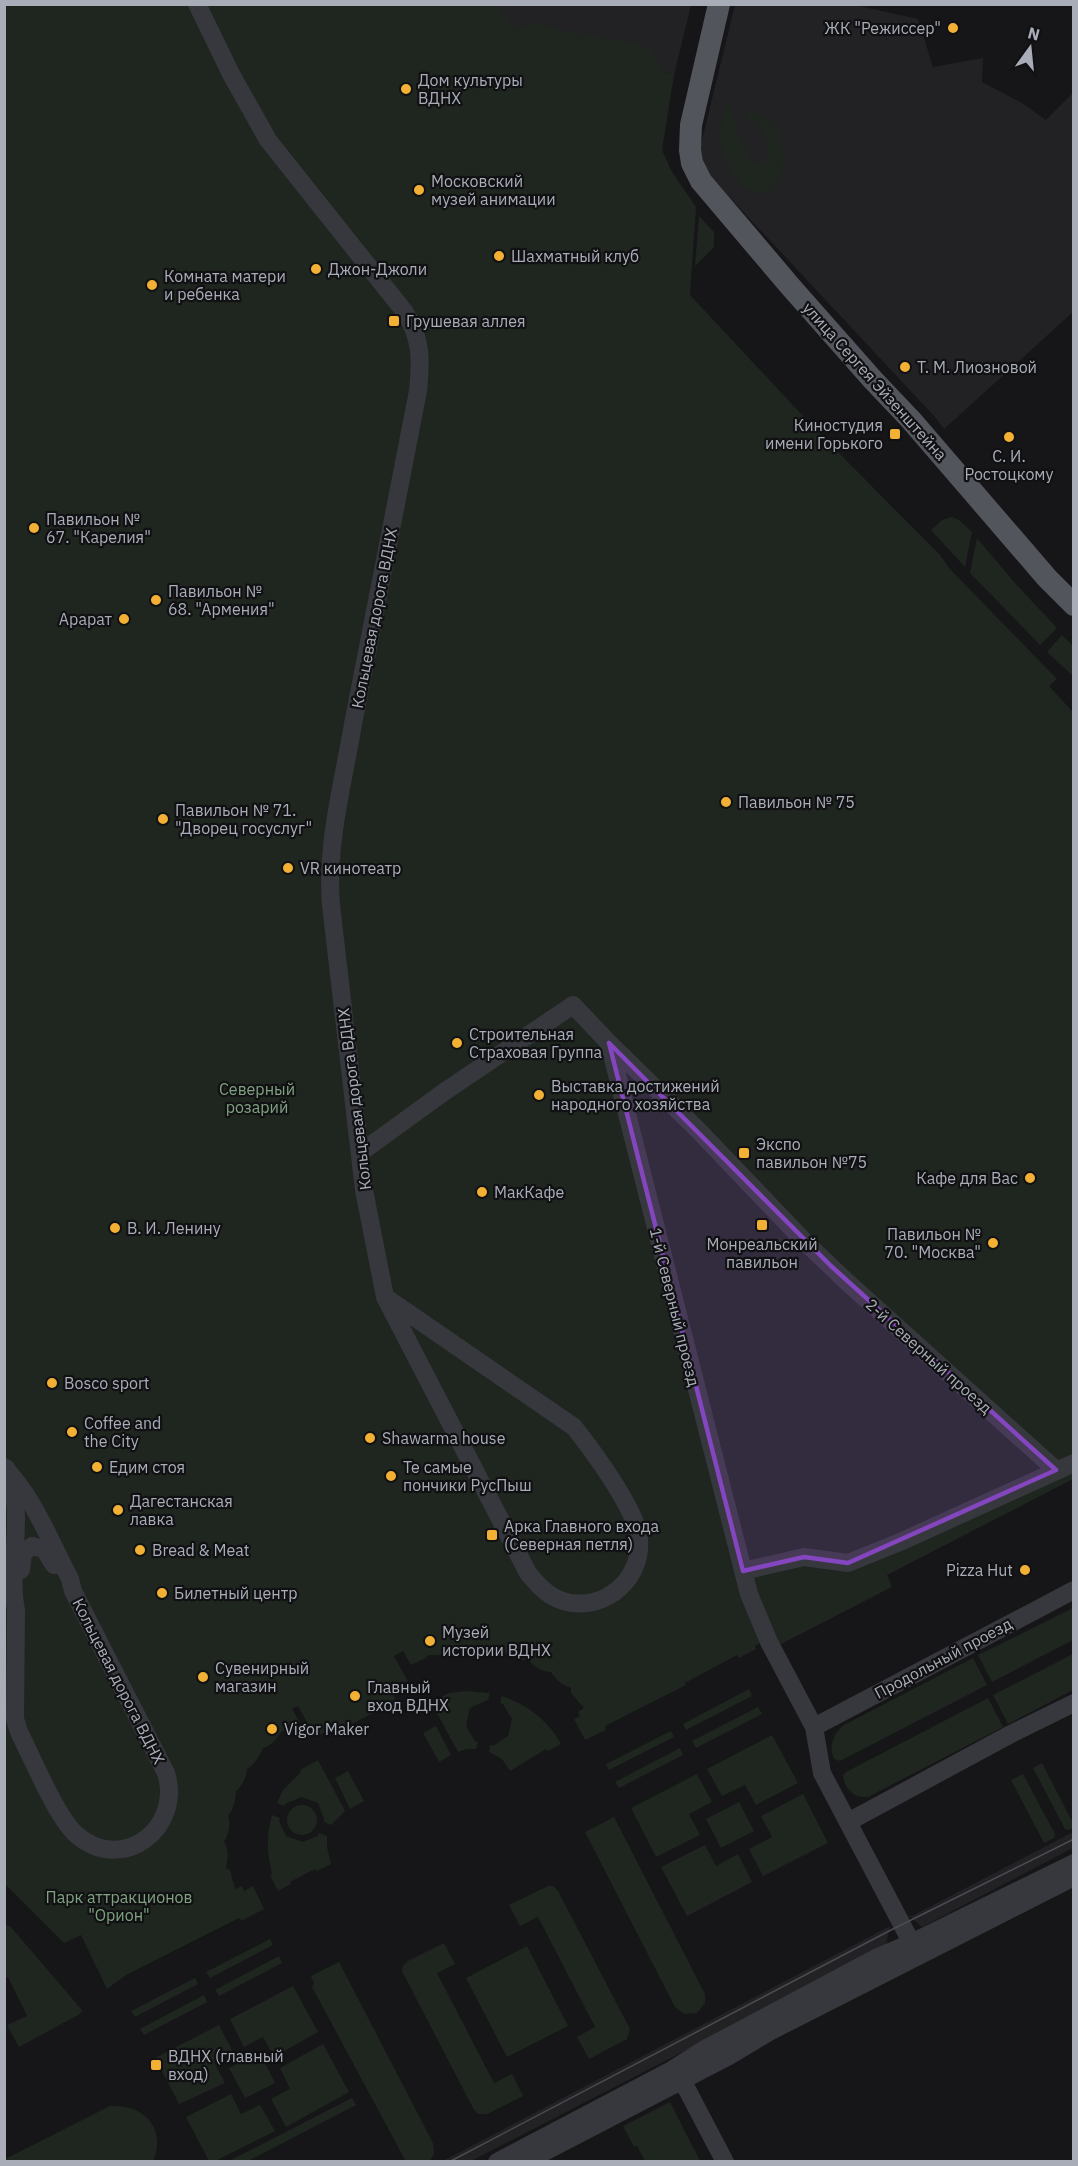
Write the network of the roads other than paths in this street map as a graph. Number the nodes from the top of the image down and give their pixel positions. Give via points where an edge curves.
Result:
1 (197, 4) edge
2 (719, 4) edge
3 (1074, 605) edge
4 (609, 1043) junction
5 (360, 1153) junction
6 (385, 1297) junction
7 (442, 1335) junction
8 (412, 1352) junction
9 (1065, 1467) edge
10 (5, 1468) edge
11 (743, 1570) junction
12 (1074, 1590) edge
13 (73, 1591) junction
14 (16, 1610) junction
15 (1074, 1703) edge
16 (814, 1727) junction
17 (848, 1822) junction
18 (1074, 1863) edge
19 (1074, 1877) edge
20 (915, 1949) junction
21 (676, 2076) junction
22 (497, 2162) edge
23 (525, 2162) edge
24 (725, 2162) edge

1 - 5 street, Кольцевая дорога ВДНХ via 268,140 404,312 416,331 420,356 418,392 329,868
2 - 3 main road, улица Сергея Эйзенштейна via 691,125 690,150 701,181
4 - 5 street, 2-й Северный проезд via 573,1005
4 - 9 street, 2-й Северный проезд via 855,1289
4 - 11 street, 1-й Северный проезд
5 - 6 street, Кольцевая дорога ВДНХ
6 - 7 street, Кольцевая дорога ВДНХ
6 - 8 street, Кольцевая дорога ВДНХ
7 - 8 street via 420,1335
7 - 8 street, Кольцевая дорога ВДНХ via 574,1427 595,1453 638,1532 635,1571 623,1587 604,1599 584,1604 562,1601 543,1591 516,1552
9 - 11 street via 848,1563 804,1557
10 - 13 street, Кольцевая дорога ВДНХ via 27,1496
10 - 14 street, Кольцевая дорога ВДНХ via 14,1501
11 - 16 street, 1-й Северный проезд via 769,1641
12 - 16 street, Продольный проезд
13 - 14 street via 44,1549 32,1546 22,1558
13 - 14 street, Кольцевая дорога ВДНХ via 169,1783 168,1806 159,1826 145,1840 128,1848 99,1847 74,1832 19,1732 14,1712
15 - 17 street
16 - 17 street, 1-й Северный проезд via 822,1773
17 - 20 street, 1-й Северный проезд
18 - 20 street
19 - 20 street
20 - 21 street via 729,2056
21 - 22 street
21 - 23 street
21 - 24 street

